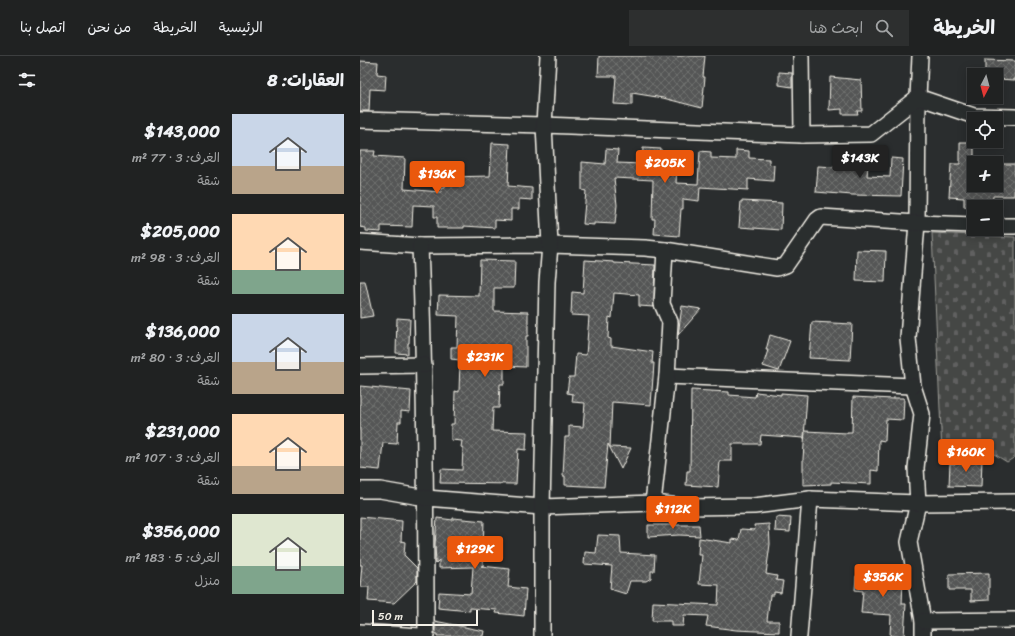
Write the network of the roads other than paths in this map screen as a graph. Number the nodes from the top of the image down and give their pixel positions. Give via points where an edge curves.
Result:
1 (548, 56) edge
2 (801, 56) edge
3 (920, 56) edge
4 (918, 97) junction
5 (1015, 117) edge
6 (360, 120) edge
7 (544, 125) junction
8 (802, 134) junction
9 (917, 223) junction
10 (967, 225) edge
11 (1003, 226) edge
12 (1015, 226) edge
13 (360, 242) edge
14 (550, 245) junction
15 (420, 246) junction
16 (665, 250) junction
17 (424, 365) junction
18 (360, 366) edge
19 (667, 376) junction
20 (913, 386) junction
21 (360, 490) edge
22 (426, 498) junction
23 (810, 499) junction
24 (1015, 502) edge
25 (653, 503) junction
26 (918, 503) junction
27 (542, 507) junction
28 (1015, 620) edge
29 (923, 621) junction
30 (360, 632) edge
31 (420, 636) edge
32 (426, 636) edge
33 (542, 636) edge
34 (799, 636) edge
35 (923, 636) edge

1 - 7 street
2 - 8 street
3 - 4 street
4 - 5 street via 974,116
4 - 8 street via 871,134
4 - 9 street
6 - 7 street
7 - 8 street
7 - 14 street
9 - 10 street
9 - 16 street via 821,217 786,265 777,268
9 - 20 street via 908,338
11 - 12 street
13 - 15 street
14 - 15 street
14 - 16 street
14 - 27 street
15 - 17 street
16 - 19 street via 662,304 670,322
17 - 18 street
17 - 22 street
19 - 20 street
19 - 25 street
20 - 26 street via 922,414 916,468
21 - 22 street via 380,490
22 - 27 street
22 - 32 street
23 - 25 street via 754,506 688,507
23 - 26 street
23 - 34 street
24 - 26 street
25 - 27 street
26 - 29 street via 909,542
27 - 33 street
28 - 29 street
29 - 35 street
30 - 31 street

